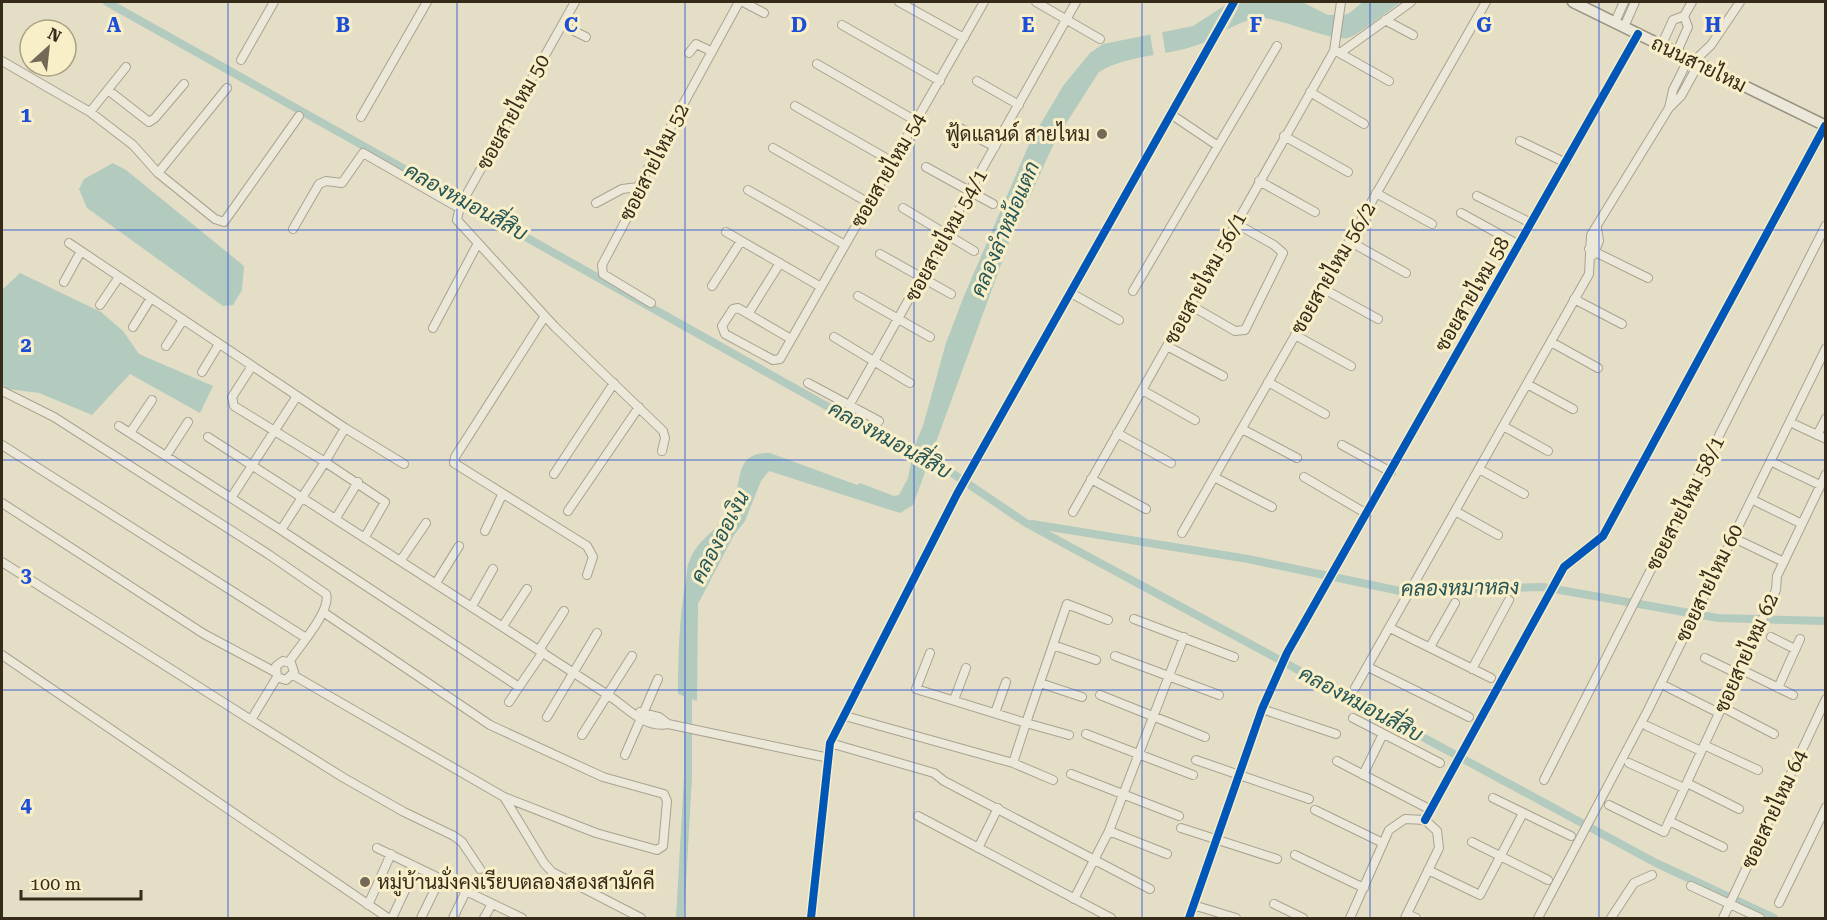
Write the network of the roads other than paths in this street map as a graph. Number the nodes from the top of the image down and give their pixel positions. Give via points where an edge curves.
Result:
1 (274, 2) edge
2 (427, 2) edge
3 (575, 2) edge
4 (741, 2) edge
5 (899, 2) edge
6 (984, 2) edge
7 (1036, 2) edge
8 (1076, 2) edge
9 (1341, 2) edge
10 (1411, 2) edge
11 (1485, 2) edge
12 (1573, 2) edge
13 (1624, 2) edge
14 (1635, 2) edge
15 (1692, 2) edge
16 (1740, 2) edge
17 (1233, 3) edge
18 (764, 13) dead end
19 (1684, 16) junction
20 (1067, 19) junction
21 (1385, 20) junction
22 (1620, 24) junction
23 (562, 25) junction
24 (842, 25) dead end
25 (1638, 34) junction
26 (1413, 35) dead end
27 (586, 37) dead end
28 (964, 38) junction
29 (1100, 39) dead end
30 (1277, 46) dead end
31 (1662, 46) junction
32 (1337, 49) junction
33 (711, 51) junction
34 (689, 53) dead end
35 (1676, 54) junction
36 (241, 60) dead end
37 (2, 61) edge
38 (1693, 62) junction
39 (817, 64) dead end
40 (126, 67) dead end
41 (940, 81) junction
42 (977, 81) dead end
43 (1389, 81) dead end
44 (183, 84) dead end
45 (227, 88) dead end
46 (108, 90) junction
47 (1310, 92) junction
48 (1019, 105) junction
49 (795, 106) dead end
50 (90, 112) junction
51 (299, 116) dead end
52 (1172, 116) junction
53 (361, 117) dead end
54 (916, 121) junction
55 (952, 124) dead end
56 (1364, 124) dead end
57 (1825, 126) edge
58 (1284, 136) junction
59 (1520, 141) dead end
60 (1218, 146) junction
61 (995, 147) junction
62 (773, 148) dead end
63 (892, 162) junction
64 (1566, 163) junction
65 (926, 167) dead end
66 (1348, 172) dead end
67 (158, 173) junction
68 (1259, 181) junction
69 (638, 187) junction
70 (748, 190) dead end
71 (970, 191) junction
72 (1376, 193) junction
73 (1477, 196) dead end
74 (596, 203) dead end
75 (869, 203) junction
76 (993, 204) dead end
77 (460, 207) junction
78 (903, 208) dead end
79 (1315, 212) dead end
80 (1461, 213) dead end
81 (1235, 224) junction
82 (1432, 224) dead end
83 (1531, 224) junction
84 (1826, 225) edge
85 (293, 229) dead end
86 (726, 232) dead end
87 (946, 234) junction
88 (741, 241) junction
89 (1349, 241) junction
90 (69, 243) dead end
91 (478, 243) junction
92 (845, 245) junction
93 (1519, 245) junction
94 (81, 251) junction
95 (974, 251) dead end
96 (1592, 252) junction
97 (880, 254) dead end
98 (780, 263) junction
99 (1406, 273) dead end
100 (119, 277) junction
101 (921, 278) junction
102 (1647, 278) dead end
103 (64, 282) dead end
104 (712, 286) dead end
105 (820, 287) junction
106 (1322, 288) junction
107 (1133, 291) dead end
108 (1071, 293) junction
109 (951, 294) dead end
110 (858, 296) dead end
111 (151, 298) junction
112 (1574, 299) junction
113 (651, 303) dead end
114 (100, 305) dead end
115 (1190, 305) junction
116 (748, 314) junction
117 (545, 316) junction
118 (1378, 318) dead end
119 (898, 319) junction
120 (183, 320) junction
121 (1119, 320) dead end
122 (1622, 324) dead end
123 (134, 327) dead end
124 (433, 328) dead end
125 (1295, 335) junction
126 (834, 337) dead end
127 (930, 337) dead end
128 (791, 339) junction
129 (1551, 342) junction
130 (219, 344) junction
131 (166, 346) dead end
132 (1167, 346) junction
133 (1826, 348) edge
134 (874, 361) junction
135 (252, 366) junction
136 (1351, 366) dead end
137 (1598, 368) dead end
138 (202, 372) dead end
139 (1223, 376) dead end
140 (1268, 382) junction
141 (614, 383) junction
142 (808, 383) dead end
143 (910, 383) dead end
144 (1527, 384) junction
145 (1142, 390) junction
146 (2, 391) edge
147 (297, 396) junction
148 (152, 400) dead end
149 (850, 404) junction
150 (639, 407) junction
151 (1573, 409) dead end
152 (1325, 414) dead end
153 (1826, 418) edge
154 (1195, 420) dead end
155 (879, 421) dead end
156 (188, 422) dead end
157 (119, 426) dead end
158 (1503, 426) junction
159 (1796, 426) dead end
160 (345, 428) junction
161 (1242, 429) junction
162 (274, 430) junction
163 (130, 433) junction
164 (1117, 434) junction
165 (1817, 435) junction
166 (208, 437) dead end
167 (1826, 439) edge
168 (2, 445) edge
169 (1342, 445) dead end
170 (662, 451) dead end
171 (1548, 451) dead end
172 (166, 456) junction
173 (1296, 458) dead end
174 (325, 462) junction
175 (1171, 463) dead end
176 (404, 464) dead end
177 (1776, 464) dead end
178 (252, 465) junction
179 (1479, 469) junction
180 (1391, 472) junction
181 (554, 474) dead end
182 (1826, 474) edge
183 (1214, 477) junction
184 (1304, 477) dead end
185 (1091, 479) junction
186 (358, 482) junction
187 (1820, 485) junction
188 (1524, 494) dead end
189 (502, 495) junction
190 (303, 497) junction
191 (231, 498) junction
192 (1757, 502) dead end
193 (2, 503) edge
194 (1272, 507) dead end
195 (1146, 509) dead end
196 (568, 510) dead end
197 (1455, 511) junction
198 (1073, 512) dead end
199 (1367, 513) junction
200 (336, 518) junction
201 (426, 522) dead end
202 (1802, 524) junction
203 (281, 530) junction
204 (485, 531) dead end
205 (1182, 533) dead end
206 (1498, 535) dead end
207 (365, 537) junction
208 (1738, 540) dead end
209 (459, 546) dead end
210 (401, 560) junction
211 (2, 562) edge
212 (1784, 562) junction
213 (493, 569) dead end
214 (587, 575) dead end
215 (436, 583) junction
216 (527, 589) dead end
217 (1509, 600) dead end
218 (1455, 603) dead end
219 (472, 606) junction
220 (564, 611) dead end
221 (323, 612) junction
222 (1134, 619) dead end
223 (1108, 620) dead end
224 (503, 626) junction
225 (1390, 628) junction
226 (597, 633) dead end
227 (1184, 637) junction
228 (1771, 637) dead end
229 (306, 638) junction
230 (1800, 639) dead end
231 (1053, 645) junction
232 (1430, 647) junction
233 (1795, 649) junction
234 (541, 651) junction
235 (930, 653) dead end
236 (2, 655) edge
237 (632, 656) dead end
238 (1115, 656) dead end
239 (1234, 657) dead end
240 (1705, 658) dead end
241 (1096, 660) dead end
242 (289, 662) junction
243 (1368, 667) junction
244 (966, 668) dead end
245 (1472, 669) junction
246 (1739, 671) junction
247 (575, 673) junction
248 (276, 674) junction
249 (293, 675) junction
250 (1169, 676) junction
251 (1491, 678) dead end
252 (658, 679) dead end
253 (1006, 682) dead end
254 (1040, 683) junction
255 (519, 687) junction
256 (1667, 687) dead end
257 (1355, 688) dead end
258 (1778, 688) junction
259 (608, 695) junction
260 (1100, 695) dead end
261 (1219, 695) dead end
262 (1793, 695) dead end
263 (1082, 697) dead end
264 (1826, 699) edge
265 (954, 700) junction
266 (509, 702) dead end
267 (1262, 709) junction
268 (1721, 710) junction
269 (995, 713) junction
270 (643, 716) junction
271 (844, 716) junction
272 (548, 717) dead end
273 (1154, 717) junction
274 (1469, 717) dead end
275 (1353, 718) dead end
276 (251, 720) junction
277 (1026, 723) junction
278 (1647, 726) dead end
279 (1086, 734) dead end
280 (1336, 734) dead end
281 (1383, 734) junction
282 (1774, 734) dead end
283 (582, 735) dead end
284 (1069, 735) dead end
285 (1205, 737) dead end
286 (830, 743) junction
287 (1703, 748) junction
288 (626, 754) dead end
289 (1139, 755) junction
290 (829, 758) junction
291 (1196, 760) dead end
292 (1337, 761) dead end
293 (1013, 763) junction
294 (1440, 763) dead end
295 (1629, 763) dead end
296 (1758, 771) dead end
297 (1071, 774) dead end
298 (1239, 774) junction
299 (1193, 775) dead end
300 (1363, 775) junction
301 (1053, 780) dead end
302 (1544, 780) dead end
303 (1685, 786) junction
304 (1124, 794) junction
305 (504, 797) junction
306 (1493, 798) dead end
307 (1308, 799) dead end
308 (1609, 805) dead end
309 (1826, 807) edge
310 (998, 808) junction
311 (1739, 809) dead end
312 (1315, 810) dead end
313 (1431, 810) junction
314 (1523, 813) junction
315 (918, 816) dead end
316 (1179, 816) dead end
317 (1425, 820) junction
318 (1669, 821) junction
319 (1181, 828) dead end
320 (1109, 831) junction
321 (1571, 836) dead end
322 (1216, 839) junction
323 (1383, 843) junction
324 (1472, 843) dead end
325 (1723, 847) dead end
326 (377, 848) dead end
327 (978, 848) junction
328 (390, 854) junction
329 (1167, 854) dead end
330 (1295, 855) dead end
331 (1500, 856) junction
332 (1277, 859) dead end
333 (1094, 860) junction
334 (416, 867) junction
335 (480, 868) dead end
336 (1428, 870) junction
337 (1652, 875) dead end
338 (440, 879) junction
339 (1548, 880) dead end
340 (1691, 886) dead end
341 (1364, 888) junction
342 (1150, 890) dead end
343 (466, 891) junction
344 (1074, 899) junction
345 (1731, 903) junction
346 (1779, 903) dead end
347 (492, 904) junction
348 (1274, 904) dead end
349 (368, 905) junction
350 (1193, 905) junction
351 (1406, 916) edge
352 (390, 918) edge
353 (422, 918) edge
354 (453, 918) edge
355 (484, 918) edge
356 (520, 918) edge
357 (641, 918) edge
358 (811, 918) edge
359 (1111, 918) edge
360 (1189, 918) edge
361 (1236, 918) edge
362 (1303, 918) edge
363 (1350, 918) edge
364 (1416, 918) edge
365 (1538, 918) edge
366 (1611, 918) edge
367 (1723, 918) edge
368 (1760, 918) edge

1 - 36 street
2 - 53 street
3 - 23 street, ซอยสายไหม 50
4 - 18 street
4 - 33 street, ซอยสายไหม 52
5 - 28 street
6 - 28 street, ซอยสายไหม 54
7 - 20 street
8 - 20 street, ซอยสายไหม 54/1
9 - 32 street
10 - 21 street
11 - 72 street, ซอยสายไหม 56/2
12 - 22 main road, ถนนสายไหม
13 - 22 street
14 - 22 street
15 - 19 street
16 - 38 street via 1711,45
17 - 52 street
19 - 31 street via 1673,20
19 - 35 street via 1688,27
20 - 29 street
20 - 48 street, ซอยสายไหม 54/1
21 - 26 street
21 - 32 street
22 - 25 main road, ถนนสายไหม
23 - 27 street
23 - 77 street, ซอยสายไหม 50
24 - 41 street
25 - 31 main road, ถนนสายไหม
25 - 64 street, ซอยสายไหม 58
28 - 41 street, ซอยสายไหม 54
30 - 60 street
31 - 35 main road, ถนนสายไหม
32 - 43 street
32 - 47 street, ซอยสายไหม 56/1
33 - 34 street via 696,44
33 - 69 street, ซอยสายไหม 52
35 - 38 main road, ถนนสายไหม
37 - 50 street
38 - 57 main road, ถนนสายไหม
38 - 96 street via 1672,90 1669,108 1590,238
39 - 54 street
40 - 46 street
41 - 54 street, ซอยสายไหม 54
42 - 48 street
44 - 46 street via 149,122
45 - 67 street
46 - 50 street
47 - 56 street
47 - 58 street, ซอยสายไหม 56/1
48 - 61 street, ซอยสายไหม 54/1
49 - 63 street
50 - 67 street via 133,145
51 - 67 street via 224,222
52 - 60 street
52 - 108 street
54 - 63 street, ซอยสายไหม 54
55 - 61 street
57 - 313 street via 1603,536 1564,567
58 - 66 street
58 - 68 street, ซอยสายไหม 56/1
59 - 64 street
60 - 107 street
61 - 71 street, ซอยสายไหม 54/1
62 - 75 street
63 - 75 street, ซอยสายไหม 54
64 - 83 street, ซอยสายไหม 58
65 - 71 street
68 - 79 street
68 - 81 street, ซอยสายไหม 56/1
69 - 74 street via 622,189
69 - 113 street, ซอยสายไหม 52 via 634,203 600,270
70 - 92 street
71 - 76 street
71 - 87 street, ซอยสายไหม 54/1
72 - 82 street
72 - 89 street, ซอยสายไหม 56/2
73 - 83 street
75 - 92 street, ซอยสายไหม 54
77 - 85 street via 363,153 347,180 319,184
77 - 91 street via 457,220
78 - 87 street
80 - 93 street
81 - 115 street, ซอยสายไหม 56/1
81 - 115 street via 1275,245 1283,254 1245,330 1235,331
83 - 93 street, ซอยสายไหม 58
84 - 302 street, ซอยสายไหม 58/1
86 - 88 street
87 - 95 street
87 - 101 street, ซอยสายไหม 54/1
88 - 98 street
88 - 104 street
89 - 99 street
89 - 106 street, ซอยสายไหม 56/2
90 - 94 street
91 - 117 street
91 - 124 street
92 - 105 street, ซอยสายไหม 54
93 - 180 street, ซอยสายไหม 58
94 - 100 street
94 - 103 street
96 - 102 street
96 - 112 street via 1590,270
97 - 101 street
98 - 105 street
98 - 116 street
100 - 111 street
100 - 114 street
101 - 109 street
101 - 119 street, ซอยสายไหม 54/1
105 - 128 street, ซอยสายไหม 54
106 - 118 street
106 - 125 street, ซอยสายไหม 56/2
108 - 121 street
108 - 271 street via 957,494
110 - 119 street
111 - 120 street
111 - 123 street
112 - 122 street
112 - 129 street
115 - 132 street, ซอยสายไหม 56/1
116 - 128 street
116 - 128 street, ซอยสายไหม 54 via 733,309 722,330 777,361
117 - 141 street
117 - 189 street via 455,457 454,463
119 - 127 street
119 - 134 street, ซอยสายไหม 54/1
120 - 130 street
120 - 131 street
125 - 136 street
125 - 140 street, ซอยสายไหม 56/2
126 - 134 street
129 - 137 street
129 - 144 street
130 - 135 street
130 - 138 street
132 - 139 street
132 - 145 street, ซอยสายไหม 56/1
133 - 365 street, ซอยสายไหม 60
134 - 143 street
134 - 149 street, ซอยสายไหม 54/1
135 - 147 street
135 - 162 street via 232,402
140 - 152 street
140 - 161 street, ซอยสายไหม 56/2
141 - 150 street
141 - 181 street
142 - 149 street
144 - 151 street
144 - 158 street
145 - 154 street
145 - 164 street, ซอยสายไหม 56/1
146 - 221 street via 54,417 268,554 326,594
147 - 160 street
147 - 162 street
148 - 163 street
149 - 155 street
150 - 170 street via 663,431
150 - 196 street
153 - 165 street
156 - 172 street
157 - 163 street
158 - 171 street
158 - 179 street
159 - 165 street
160 - 174 street
160 - 176 street
161 - 173 street
161 - 183 street, ซอยสายไหม 56/2
162 - 174 street
162 - 178 street
163 - 172 street
164 - 175 street
164 - 185 street, ซอยสายไหม 56/1
165 - 167 street
166 - 178 street
168 - 229 street
169 - 180 street
172 - 191 street
174 - 186 street
174 - 190 street
177 - 187 street
178 - 190 street
178 - 191 street
179 - 188 street
179 - 197 street
180 - 199 street, ซอยสายไหม 58
182 - 187 street, ซอยสายไหม 62
183 - 194 street
183 - 205 street, ซอยสายไหม 56/2
184 - 199 street
185 - 195 street
185 - 198 street, ซอยสายไหม 56/1
186 - 200 street
186 - 207 street via 385,502
187 - 202 street, ซอยสายไหม 62
189 - 204 street
189 - 214 street via 587,546 593,557
190 - 200 street
190 - 203 street
191 - 203 street
192 - 202 street
193 - 248 street via 204,634
197 - 206 street
197 - 225 street
199 - 267 street, ซอยสายไหม 58 via 1276,673
200 - 207 street
201 - 210 street
202 - 212 street, ซอยสายไหม 62
203 - 255 street
207 - 210 street
208 - 212 street
209 - 215 street
210 - 215 street
211 - 276 street
212 - 246 street, ซอยสายไหม 62 via 1776,590
213 - 219 street
215 - 219 street
216 - 224 street
217 - 245 street
218 - 232 street
219 - 224 street
220 - 234 street
221 - 229 street
221 - 305 street via 490,725 603,777 664,794 667,801 663,846 657,850 596,833
222 - 227 street
223 - 231 street via 1067,604
224 - 234 street
225 - 232 street
225 - 243 street
226 - 247 street
227 - 239 street
227 - 250 street
228 - 233 street
229 - 242 street
230 - 233 street
231 - 241 street
231 - 254 street
232 - 245 street
233 - 258 street
234 - 247 street
234 - 255 street
235 - 265 street via 916,689
236 - 349 street
237 - 259 street
238 - 250 street
240 - 246 street
242 - 248 street via 280,662
242 - 249 street
243 - 257 street
243 - 274 street
244 - 265 street
245 - 251 street
246 - 258 street
246 - 268 street, ซอยสายไหม 62
247 - 259 street
247 - 272 street
248 - 249 street via 286,680
248 - 276 street
249 - 305 street
250 - 261 street
250 - 273 street
252 - 270 street
253 - 269 street
254 - 263 street
254 - 277 street
255 - 266 street
256 - 268 street
258 - 262 street
259 - 270 street
259 - 283 street
260 - 273 street
264 - 345 street, ซอยสายไหม 64
265 - 269 street
267 - 280 street
267 - 298 street, ซอยสายไหม 58
268 - 282 street
268 - 287 street, ซอยสายไหม 62
269 - 277 street
270 - 288 street
270 - 290 street
271 - 286 street
271 - 293 street
273 - 285 street
273 - 289 street
275 - 281 street
276 - 335 street via 364,789 454,836
277 - 284 street
277 - 293 street
278 - 287 street
279 - 289 street
281 - 294 street
281 - 300 street
286 - 290 street
286 - 310 street via 934,773
287 - 296 street
287 - 303 street, ซอยสายไหม 62
289 - 299 street
289 - 304 street
290 - 358 street
291 - 298 street
292 - 300 street
293 - 301 street
295 - 303 street
297 - 304 street
298 - 307 street
298 - 322 street, ซอยสายไหม 58
300 - 313 street
303 - 311 street
303 - 318 street, ซอยสายไหม 62
304 - 316 street
304 - 320 street
305 - 357 street via 552,872
306 - 314 street
308 - 318 street, ซอยสายไหม 62 via 1664,832
309 - 346 street
310 - 327 street
310 - 333 street
312 - 323 street
313 - 317 street
314 - 321 street
314 - 331 street
315 - 327 street
317 - 323 street via 1406,819 1389,830
317 - 336 street via 1437,831 1440,848
318 - 325 street
319 - 322 street
320 - 329 street
320 - 333 street
322 - 332 street
322 - 350 street, ซอยสายไหม 58
323 - 341 street
324 - 331 street
326 - 328 street
327 - 344 street
328 - 334 street
328 - 349 street
330 - 341 street
331 - 336 street via 1480,896
331 - 339 street
333 - 342 street
333 - 344 street
334 - 338 street
334 - 352 street
336 - 351 street
337 - 366 street via 1634,883
338 - 343 street
338 - 353 street
340 - 345 street
341 - 363 street
343 - 347 street
343 - 354 street
344 - 359 street
345 - 367 street, ซอยสายไหม 64
345 - 368 street
347 - 355 street
347 - 356 street
348 - 362 street
349 - 352 street
350 - 360 street, ซอยสายไหม 58
350 - 361 street
351 - 364 street

